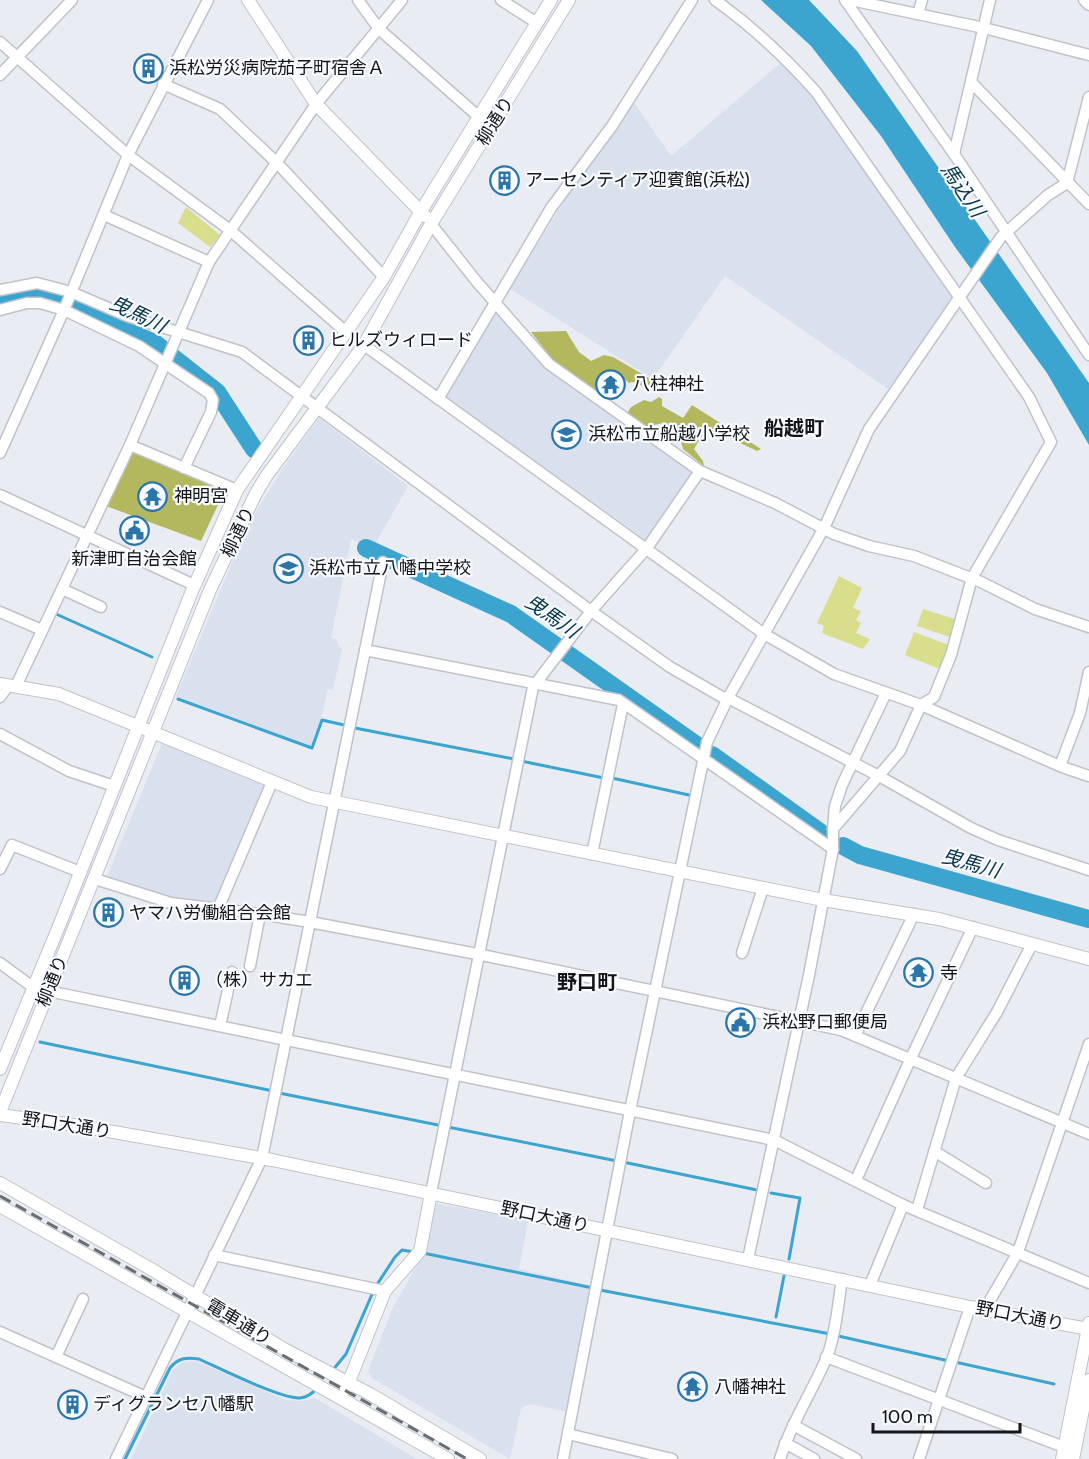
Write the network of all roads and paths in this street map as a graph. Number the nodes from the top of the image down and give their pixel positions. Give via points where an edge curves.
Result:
1 (72, 0) edge
2 (208, 0) edge
3 (249, 0) edge
4 (358, 0) edge
5 (402, 0) edge
6 (501, 0) edge
7 (551, 0) edge
8 (569, 0) edge
9 (692, 0) edge
10 (715, 0) edge
11 (845, 0) edge
12 (851, 0) edge
13 (922, 0) edge
14 (990, 0) edge
15 (1084, 0) edge
16 (1089, 5) edge
17 (918, 14) junction
18 (537, 23) junction
19 (984, 28) junction
20 (379, 29) junction
21 (0, 42) edge
22 (1089, 55) edge
23 (16, 57) junction
24 (0, 75) edge
25 (972, 83) junction
26 (163, 84) junction
27 (1089, 97) edge
28 (315, 104) junction
29 (479, 117) junction
30 (954, 154) junction
31 (128, 155) junction
32 (277, 163) junction
33 (1067, 183) junction
34 (1089, 204) edge
35 (421, 211) junction
36 (104, 214) junction
37 (431, 224) junction
38 (230, 230) junction
39 (1003, 235) junction
40 (209, 262) junction
41 (384, 277) junction
42 (0, 290) edge
43 (70, 294) junction
44 (962, 295) junction
45 (495, 302) junction
46 (64, 309) junction
47 (0, 310) edge
48 (347, 333) junction
49 (178, 334) junction
50 (364, 345) junction
51 (1089, 355) edge
52 (167, 358) junction
53 (302, 397) junction
54 (438, 399) junction
55 (316, 408) junction
56 (130, 445) junction
57 (0, 453) edge
58 (184, 468) junction
59 (700, 471) junction
60 (237, 490) junction
61 (0, 495) edge
62 (824, 528) junction
63 (88, 536) junction
64 (647, 549) junction
65 (383, 562) dead end
66 (972, 578) junction
67 (194, 585) junction
68 (62, 589) junction
69 (101, 607) dead end
70 (591, 611) junction
71 (0, 612) edge
72 (1089, 627) edge
73 (42, 630) junction
74 (764, 634) junction
75 (365, 650) junction
76 (1089, 672) edge
77 (8, 685) edge
78 (536, 685) junction
79 (886, 693) junction
80 (0, 697) edge
81 (728, 698) junction
82 (624, 704) junction
83 (921, 705) junction
84 (137, 725) junction
85 (154, 732) junction
86 (0, 734) edge
87 (703, 759) junction
88 (853, 762) junction
89 (1060, 766) junction
90 (879, 776) junction
91 (1089, 776) edge
92 (272, 782) junction
93 (114, 786) junction
94 (334, 802) junction
95 (833, 829) junction
96 (502, 835) junction
97 (833, 849) junction
98 (592, 854) junction
99 (0, 869) edge
100 (1089, 870) edge
101 (80, 872) junction
102 (679, 872) junction
103 (95, 879) junction
104 (763, 888) junction
105 (823, 900) junction
106 (218, 909) junction
107 (260, 914) junction
108 (914, 914) junction
109 (310, 922) junction
110 (973, 927) junction
111 (1032, 944) junction
112 (742, 953) dead end
113 (477, 954) junction
114 (1089, 959) edge
115 (0, 963) edge
116 (250, 966) dead end
117 (232, 972) dead end
118 (34, 988) junction
119 (48, 991) junction
120 (656, 992) junction
121 (798, 1020) junction
122 (220, 1026) junction
123 (855, 1036) junction
124 (285, 1040) junction
125 (5, 1043) edge
126 (1089, 1044) edge
127 (910, 1060) junction
128 (0, 1069) edge
129 (455, 1074) junction
130 (957, 1078) junction
131 (630, 1111) junction
132 (0, 1114) edge
133 (1061, 1122) junction
134 (1089, 1134) edge
135 (774, 1140) junction
136 (934, 1151) junction
137 (262, 1158) junction
138 (855, 1180) junction
139 (0, 1183) edge
140 (986, 1183) dead end
141 (431, 1193) junction
142 (903, 1205) junction
143 (0, 1206) edge
144 (917, 1210) junction
145 (606, 1230) junction
146 (1018, 1252) junction
147 (214, 1255) junction
148 (748, 1259) junction
149 (842, 1279) junction
150 (1089, 1283) edge
151 (870, 1285) junction
152 (385, 1291) junction
153 (195, 1296) junction
154 (83, 1299) dead end
155 (970, 1307) junction
156 (985, 1309) junction
157 (187, 1313) junction
158 (1088, 1327) edge
159 (0, 1332) edge
160 (56, 1357) junction
161 (826, 1357) junction
162 (1089, 1380) edge
163 (349, 1383) junction
164 (146, 1397) junction
165 (342, 1399) junction
166 (939, 1401) junction
167 (793, 1425) junction
168 (568, 1434) junction
169 (785, 1443) junction
170 (1063, 1453) edge
171 (116, 1459) edge
172 (448, 1459) edge
173 (480, 1459) edge
174 (563, 1459) edge
175 (672, 1459) edge
176 (780, 1459) edge
177 (814, 1459) edge
178 (856, 1459) edge
179 (919, 1459) edge
180 (1072, 1459) edge

1 - 23 street
2 - 26 street
3 - 28 street
4 - 20 street
5 - 20 street
6 - 18 street
7 - 18 street, 柳通り
8 - 37 street, 柳通り
9 - 45 street via 612,126 551,208
10 - 44 street via 777,50 816,92
11 - 30 street
12 - 17 street
13 - 17 street
14 - 19 street
15 - 16 street
17 - 19 street
18 - 29 street, 柳通り
19 - 22 street
19 - 25 street
20 - 28 street
20 - 29 street
21 - 23 street
23 - 24 street
23 - 31 street
25 - 30 street
25 - 33 street
26 - 31 street
26 - 32 street via 220,109
27 - 33 street
28 - 32 street
28 - 35 street
29 - 35 street, 柳通り
30 - 39 street
31 - 36 street
31 - 38 street
32 - 38 street
32 - 41 street
33 - 34 street
33 - 39 street via 1047,195
35 - 37 street
35 - 41 street, 柳通り
36 - 40 street
36 - 43 street
37 - 45 street
37 - 50 street, 柳通り
38 - 40 street
38 - 48 street
39 - 44 street
39 - 51 street
40 - 49 street
41 - 48 street, 柳通り
42 - 43 street via 37,284
43 - 46 street
43 - 49 street
44 - 62 street via 869,429
44 - 66 street via 1029,397 1051,442
45 - 54 street
45 - 59 street via 549,364
46 - 47 street via 27,303
46 - 52 street
46 - 57 street
48 - 53 street, 柳通り
49 - 52 street
49 - 53 street via 242,352
50 - 54 street
50 - 55 street, 柳通り
52 - 56 street
52 - 58 street via 213,400
53 - 55 street
53 - 60 street, 柳通り
54 - 64 street
55 - 70 street
55 - 85 street, 柳通り via 251,503 210,590
56 - 58 street
56 - 63 street
58 - 60 street
59 - 62 street
59 - 64 street
60 - 67 street, 柳通り
61 - 63 street
62 - 66 street
62 - 74 street
63 - 67 street
63 - 68 street
64 - 70 street
64 - 74 street
65 - 75 street
66 - 72 street via 1035,609
66 - 83 street via 951,655 934,697
67 - 84 street, 柳通り
68 - 69 street
68 - 73 street
70 - 78 street
70 - 81 street via 670,667
71 - 73 street
73 - 77 street
74 - 79 street via 834,674
74 - 81 street
75 - 78 street
75 - 94 street
76 - 89 street via 1080,713
77 - 80 street
77 - 84 street via 59,694
78 - 82 street
78 - 96 street via 532,687
79 - 83 street
79 - 88 street
81 - 87 street
81 - 88 street
82 - 87 street
82 - 98 street
83 - 89 street
83 - 90 street via 900,751
84 - 85 street
84 - 93 street, 柳通り
85 - 92 street
85 - 103 street, 柳通り
86 - 93 street via 69,771
87 - 97 street
87 - 102 street
88 - 90 street
88 - 95 street via 835,806
89 - 91 street
90 - 95 street
90 - 100 street via 971,828
92 - 94 street
92 - 106 street
93 - 101 street, 柳通り
94 - 96 street
94 - 109 street
95 - 97 street
96 - 98 street
96 - 113 street
97 - 105 street
98 - 102 street
99 - 101 street via 12,845
101 - 118 street, 柳通り
102 - 104 street
102 - 120 street
103 - 106 street via 171,903
103 - 119 street, 柳通り
104 - 105 street
104 - 112 street
105 - 108 street
105 - 121 street
106 - 107 street
107 - 109 street
107 - 116 street
108 - 110 street
108 - 123 street
109 - 113 street
109 - 124 street
110 - 111 street
110 - 127 street
111 - 114 street
111 - 130 street
113 - 120 street
113 - 129 street
115 - 118 street
117 - 122 street
118 - 125 street, 柳通り
119 - 122 street
119 - 132 street, 柳通り
120 - 121 street
120 - 131 street
121 - 123 street
121 - 135 street
122 - 124 street
123 - 127 street
124 - 129 street
124 - 137 street
125 - 128 street, 柳通り
126 - 133 street
127 - 130 street
127 - 138 street
129 - 131 street
129 - 141 street
130 - 133 street
130 - 136 street
131 - 135 street
131 - 145 street
132 - 137 street, 野口大通り
133 - 134 street
133 - 146 street
135 - 138 street
135 - 148 street
136 - 140 street
136 - 144 street
137 - 141 street, 野口大通り
137 - 147 street
138 - 142 street
139 - 153 street, 電車通り
141 - 145 street, 野口大通り
141 - 152 street via 420,1251
142 - 144 street
142 - 151 street
143 - 157 street, 電車通り
144 - 146 street
145 - 148 street, 野口大通り
145 - 168 street
146 - 150 street
146 - 156 street
147 - 152 street
147 - 153 street
148 - 149 street, 野口大通り
149 - 151 street, 野口大通り
149 - 161 street
151 - 155 street, 野口大通り
152 - 163 street
153 - 157 street
153 - 163 street, 電車通り
154 - 160 street
155 - 156 street, 野口大通り
155 - 166 street
156 - 158 street, 野口大通り
157 - 164 street
157 - 165 street, 電車通り
158 - 170 street
159 - 160 street
160 - 164 street
161 - 166 street
161 - 167 street
162 - 180 street
163 - 165 street
163 - 173 street, 電車通り
164 - 171 street
165 - 172 street, 電車通り
166 - 170 street
166 - 179 street
167 - 169 street
167 - 178 street
168 - 174 street
168 - 175 street
169 - 176 street
169 - 177 street

